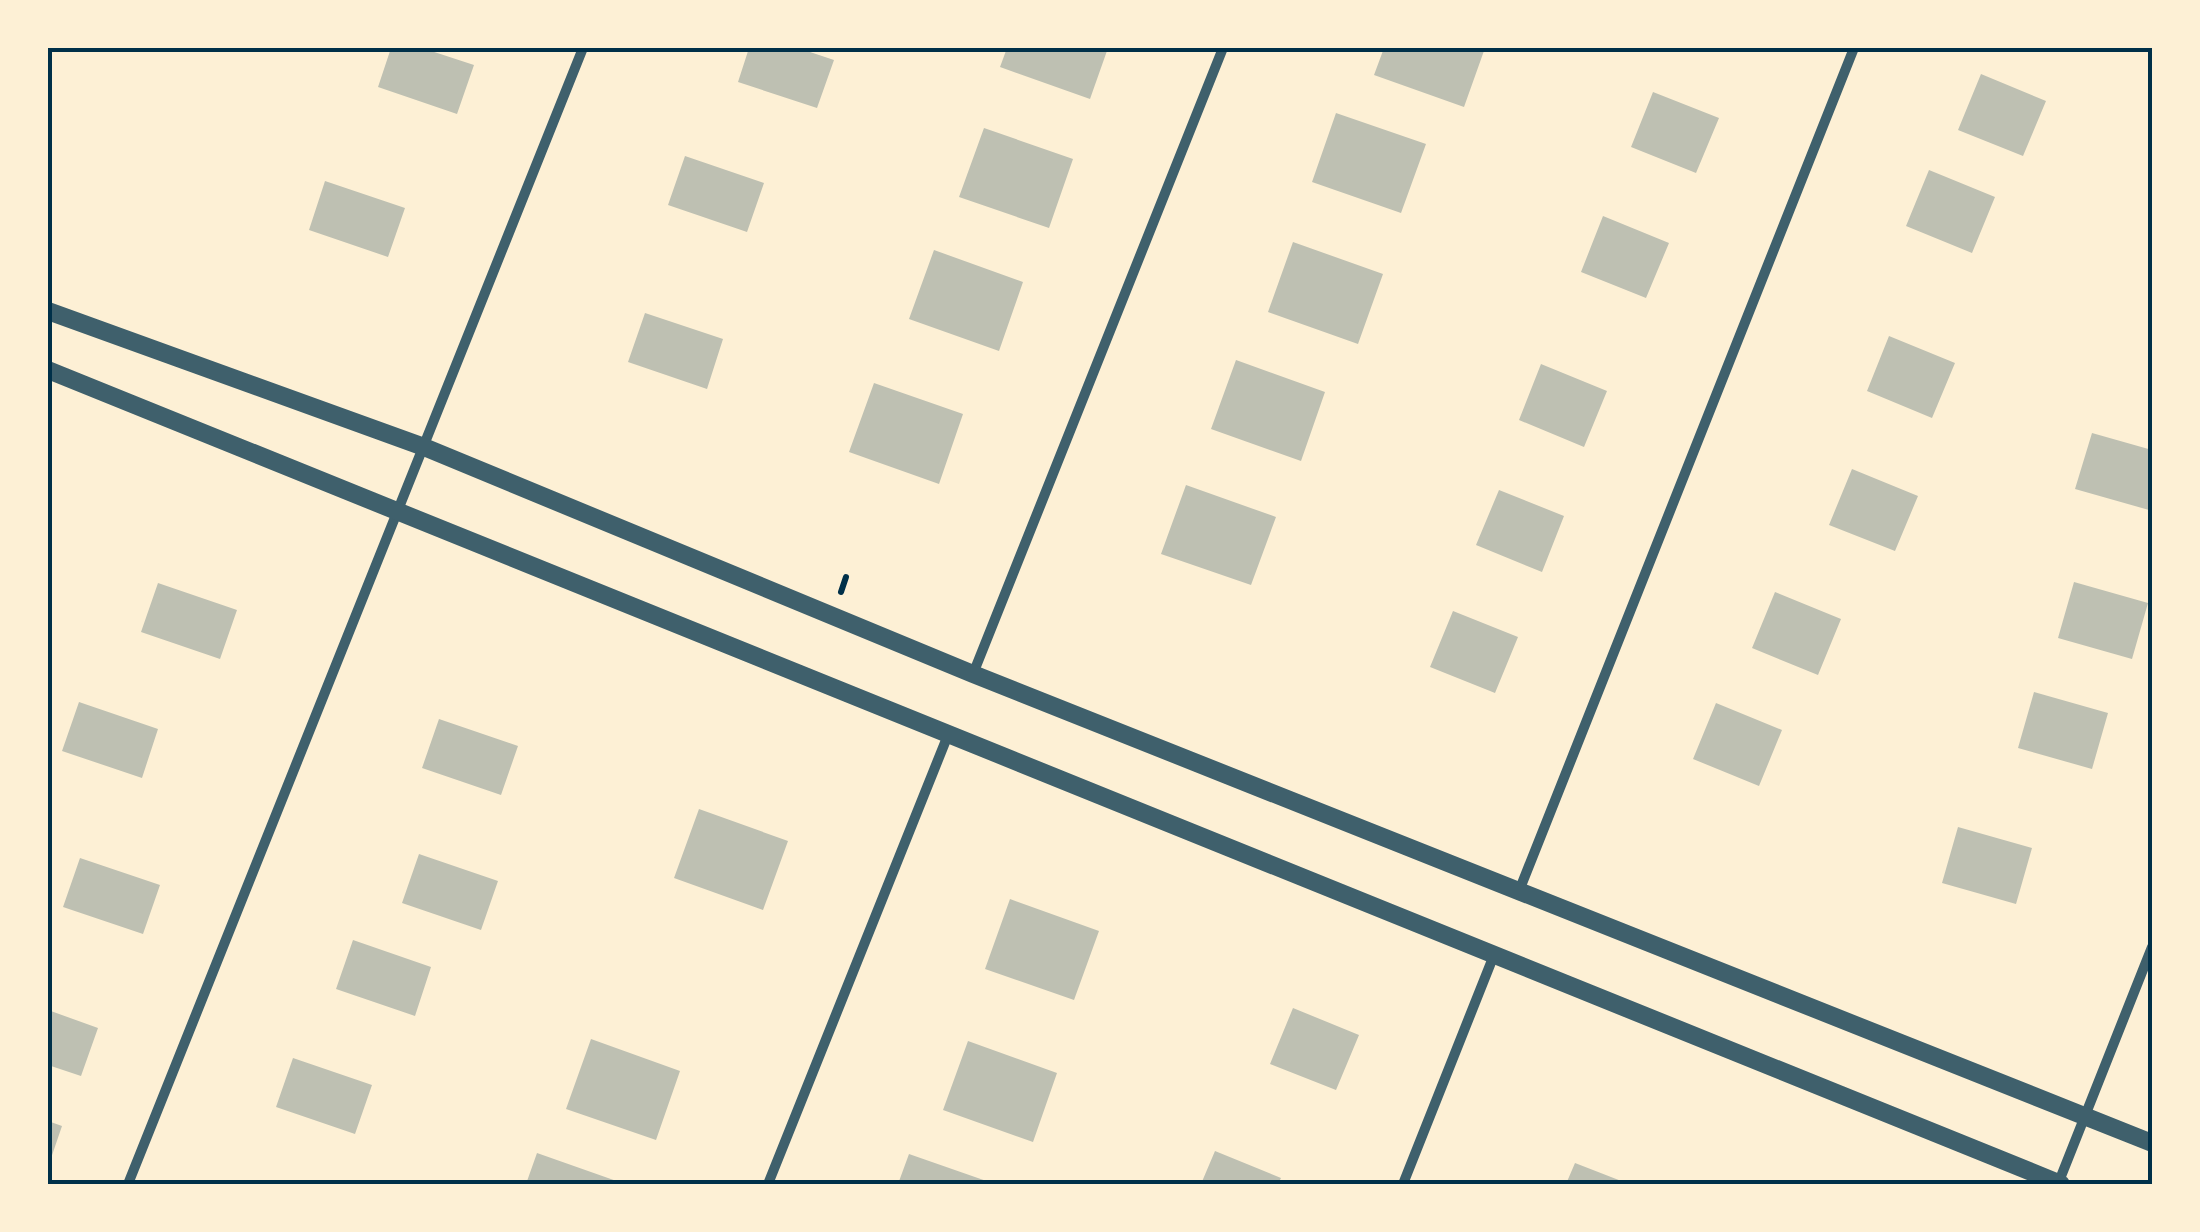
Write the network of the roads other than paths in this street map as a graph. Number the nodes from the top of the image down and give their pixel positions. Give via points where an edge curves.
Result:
1 (583, 48) edge
2 (1223, 48) edge
3 (1854, 48) edge
4 (48, 310) edge
5 (48, 370) edge
6 (424, 448) junction
7 (398, 513) junction
8 (972, 674) junction
9 (948, 736) junction
10 (1519, 891) junction
11 (2152, 948) edge
12 (1494, 956) junction
13 (2087, 1116) junction
14 (2152, 1143) edge
15 (128, 1184) edge
16 (768, 1184) edge
17 (1402, 1184) edge
18 (2059, 1184) edge

1 - 6 street
2 - 8 street
3 - 10 street
4 - 6 street
5 - 7 street
6 - 7 street
6 - 8 street
7 - 9 street
7 - 15 street
8 - 10 street
9 - 12 street
9 - 16 street
10 - 13 street
11 - 13 street
12 - 17 street
12 - 18 street
13 - 14 street
13 - 18 street

